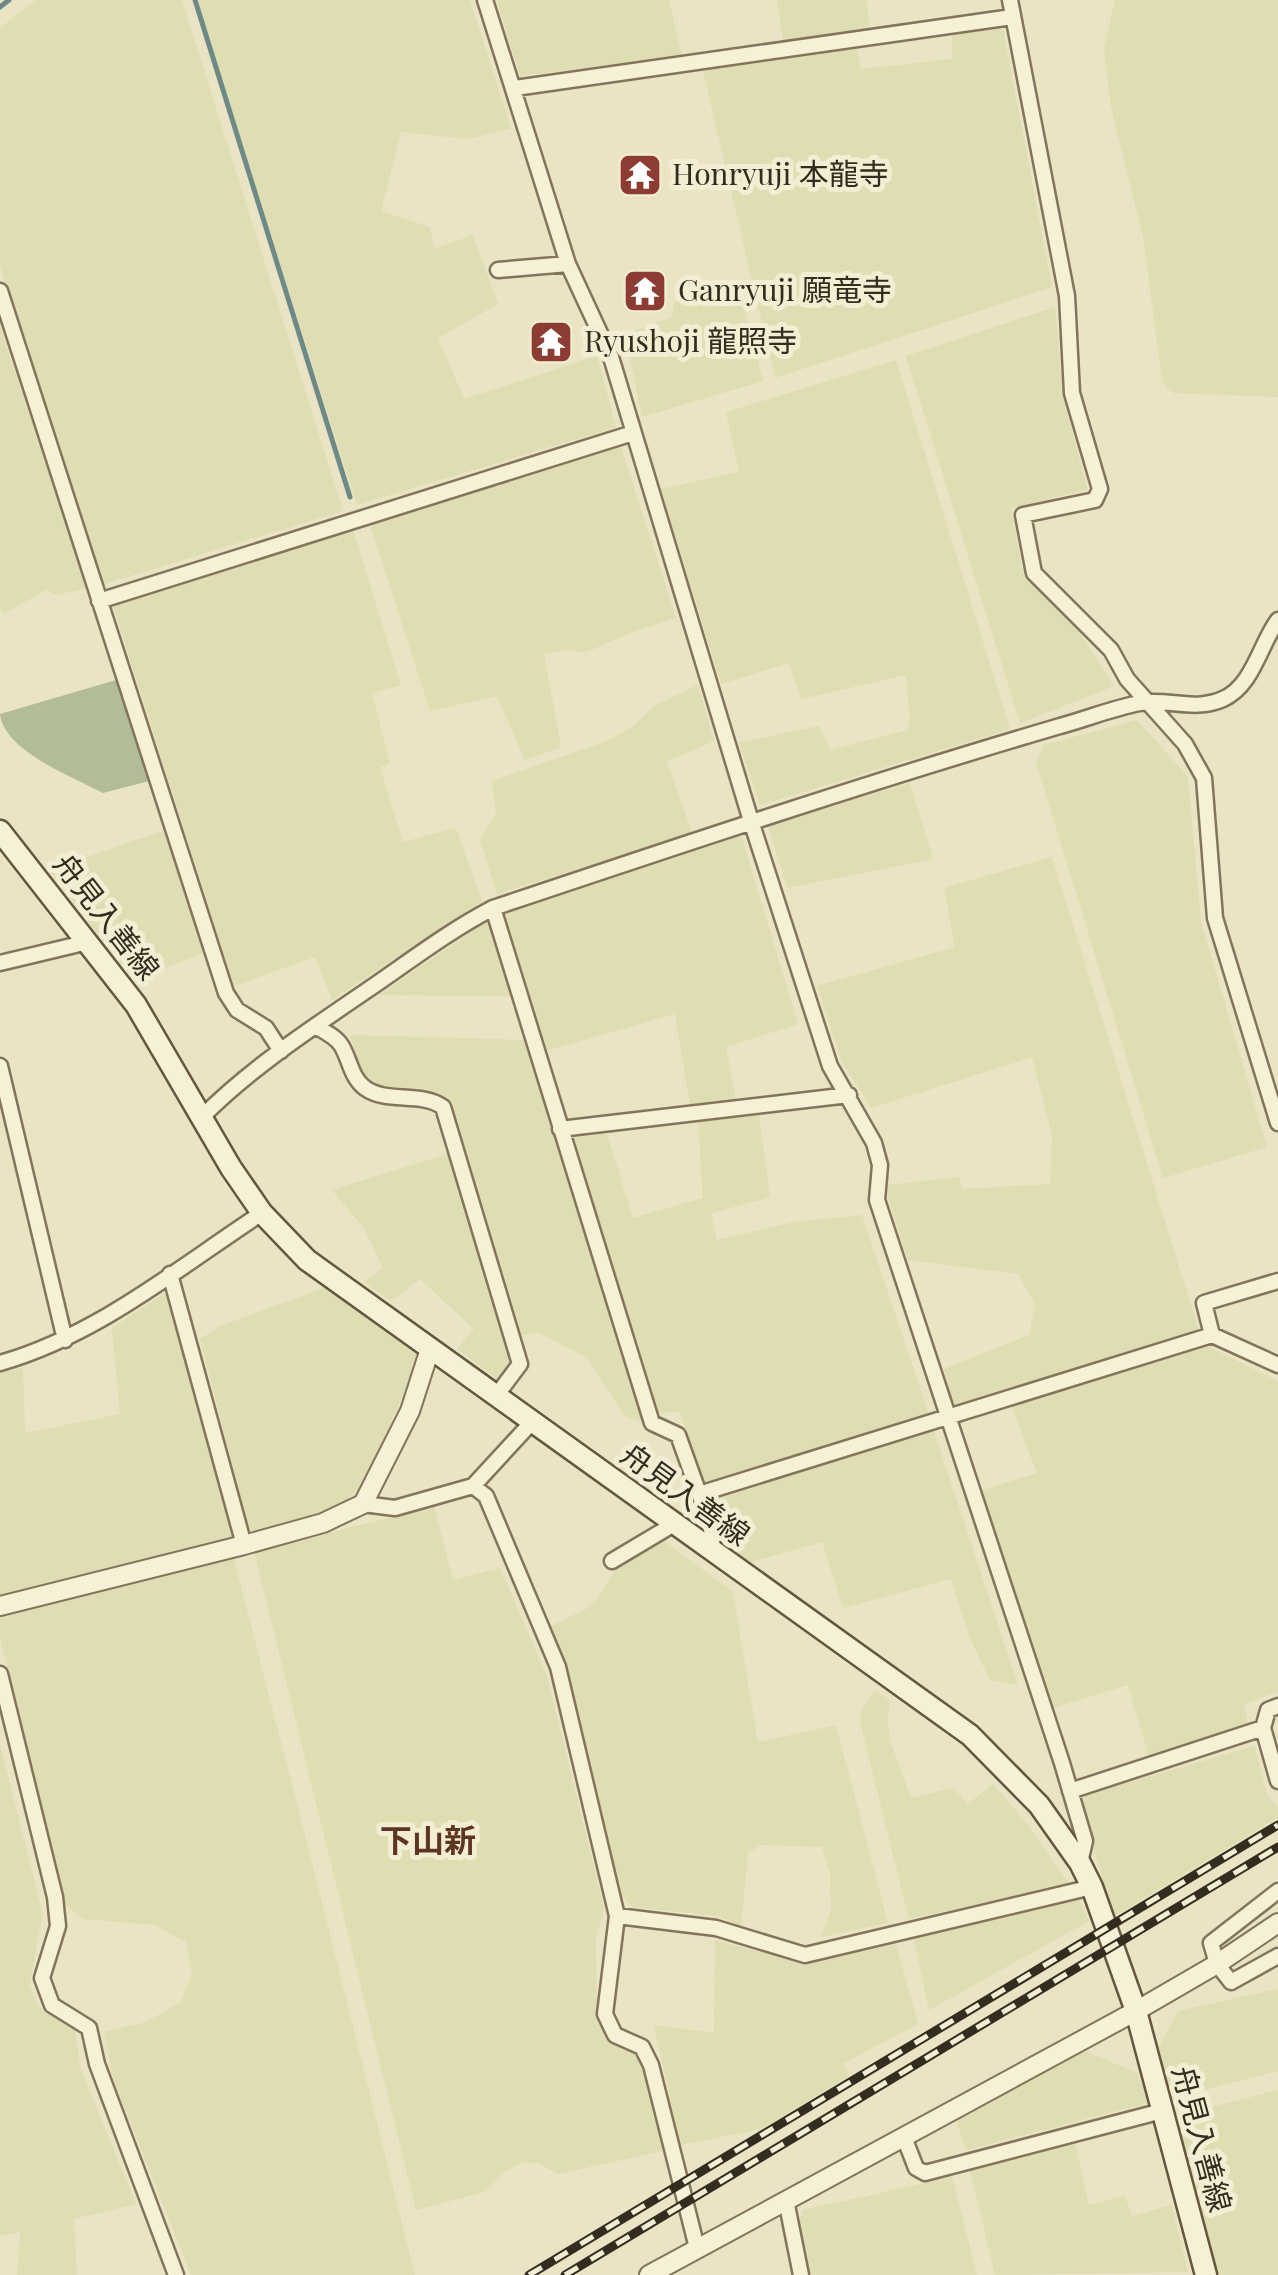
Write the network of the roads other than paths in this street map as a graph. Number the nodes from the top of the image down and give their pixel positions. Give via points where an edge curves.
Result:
1 (485, 0) edge
2 (1010, 0) edge
3 (1012, 16) junction
4 (514, 88) junction
5 (568, 264) junction
6 (498, 270) dead end
7 (0, 290) edge
8 (633, 433) junction
9 (99, 602) junction
10 (1278, 620) edge
11 (1144, 702) junction
12 (752, 821) junction
13 (0, 831) edge
14 (493, 908) junction
15 (88, 942) junction
16 (0, 963) edge
17 (316, 1026) junction
18 (281, 1051) junction
19 (0, 1066) edge
20 (848, 1095) junction
21 (203, 1116) junction
22 (1278, 1124) edge
23 (560, 1128) junction
24 (262, 1213) junction
25 (170, 1274) junction
26 (1278, 1281) edge
27 (1212, 1335) junction
28 (66, 1340) junction
29 (430, 1349) junction
30 (0, 1362) edge
31 (1278, 1365) edge
32 (496, 1396) junction
33 (946, 1416) junction
34 (532, 1422) junction
35 (474, 1486) junction
36 (699, 1494) junction
37 (363, 1504) junction
38 (674, 1524) junction
39 (244, 1546) junction
40 (714, 1552) junction
41 (612, 1562) dead end
42 (0, 1606) edge
43 (0, 1674) edge
44 (1278, 1706) edge
45 (1264, 1728) junction
46 (1278, 1781) edge
47 (1070, 1791) junction
48 (1080, 1862) junction
49 (1092, 1887) junction
50 (1278, 1891) edge
51 (617, 1916) junction
52 (1278, 1923) edge
53 (1278, 1956) edge
54 (1218, 1964) junction
55 (1136, 2011) junction
56 (1162, 2111) junction
57 (904, 2137) junction
58 (786, 2200) junction
59 (697, 2248) junction
60 (176, 2275) edge
61 (649, 2275) edge
62 (801, 2275) edge
63 (1206, 2275) edge

1 - 4 street
2 - 3 street
3 - 4 street
3 - 11 street via 1067,296 1072,393 1100,489 1095,500 1023,515 1026,534 1034,573 1111,650
4 - 5 street
5 - 6 street
5 - 8 street via 611,357
7 - 9 street
8 - 9 street
8 - 12 street
9 - 18 street via 226,993
10 - 11 street via 1247,678 1227,698 1202,707
11 - 12 street
11 - 22 street via 1184,744 1204,778 1215,918
12 - 14 street
12 - 20 street via 830,1066
13 - 15 main road, 舟見入善線
14 - 17 street
14 - 23 street
15 - 16 street
15 - 21 main road, 舟見入善線 via 136,1005
17 - 18 street
17 - 32 street via 340,1041 368,1090 443,1107 520,1364
18 - 21 street
19 - 28 street
20 - 23 street
20 - 33 street via 874,1143 877,1200
21 - 24 main road, 舟見入善線
23 - 36 street via 652,1424 678,1435
24 - 25 street
24 - 29 main road, 舟見入善線 via 307,1260
25 - 28 street
25 - 39 street
26 - 27 street via 1204,1303
27 - 31 street
27 - 33 street
28 - 30 street
29 - 32 main road, 舟見入善線
29 - 37 street via 410,1411
32 - 34 main road, 舟見入善線
33 - 36 street
33 - 47 street
34 - 35 street
34 - 38 main road, 舟見入善線
35 - 37 street via 395,1508
35 - 51 street via 486,1496 558,1666
36 - 40 street
37 - 39 street
38 - 40 main road, 舟見入善線
38 - 41 street
39 - 42 street
40 - 48 main road, 舟見入善線 via 970,1734 1039,1804
43 - 60 street via 55,1896 58,1926 42,1978 52,2005 89,2028
44 - 45 street via 1268,1710
45 - 46 street
45 - 47 street
47 - 48 street via 1084,1841
48 - 49 main road, 舟見入善線
49 - 51 street via 805,1955 716,1928
49 - 55 main road, 舟見入善線
50 - 54 street via 1211,1944
51 - 59 street via 605,2014 615,2035 642,2048 651,2065
52 - 54 street
53 - 54 street via 1231,1982
54 - 55 street
55 - 56 main road, 舟見入善線
55 - 57 street
56 - 57 street via 925,2173 916,2168
56 - 63 main road, 舟見入善線
57 - 58 street
58 - 59 street
58 - 62 street
59 - 61 street

